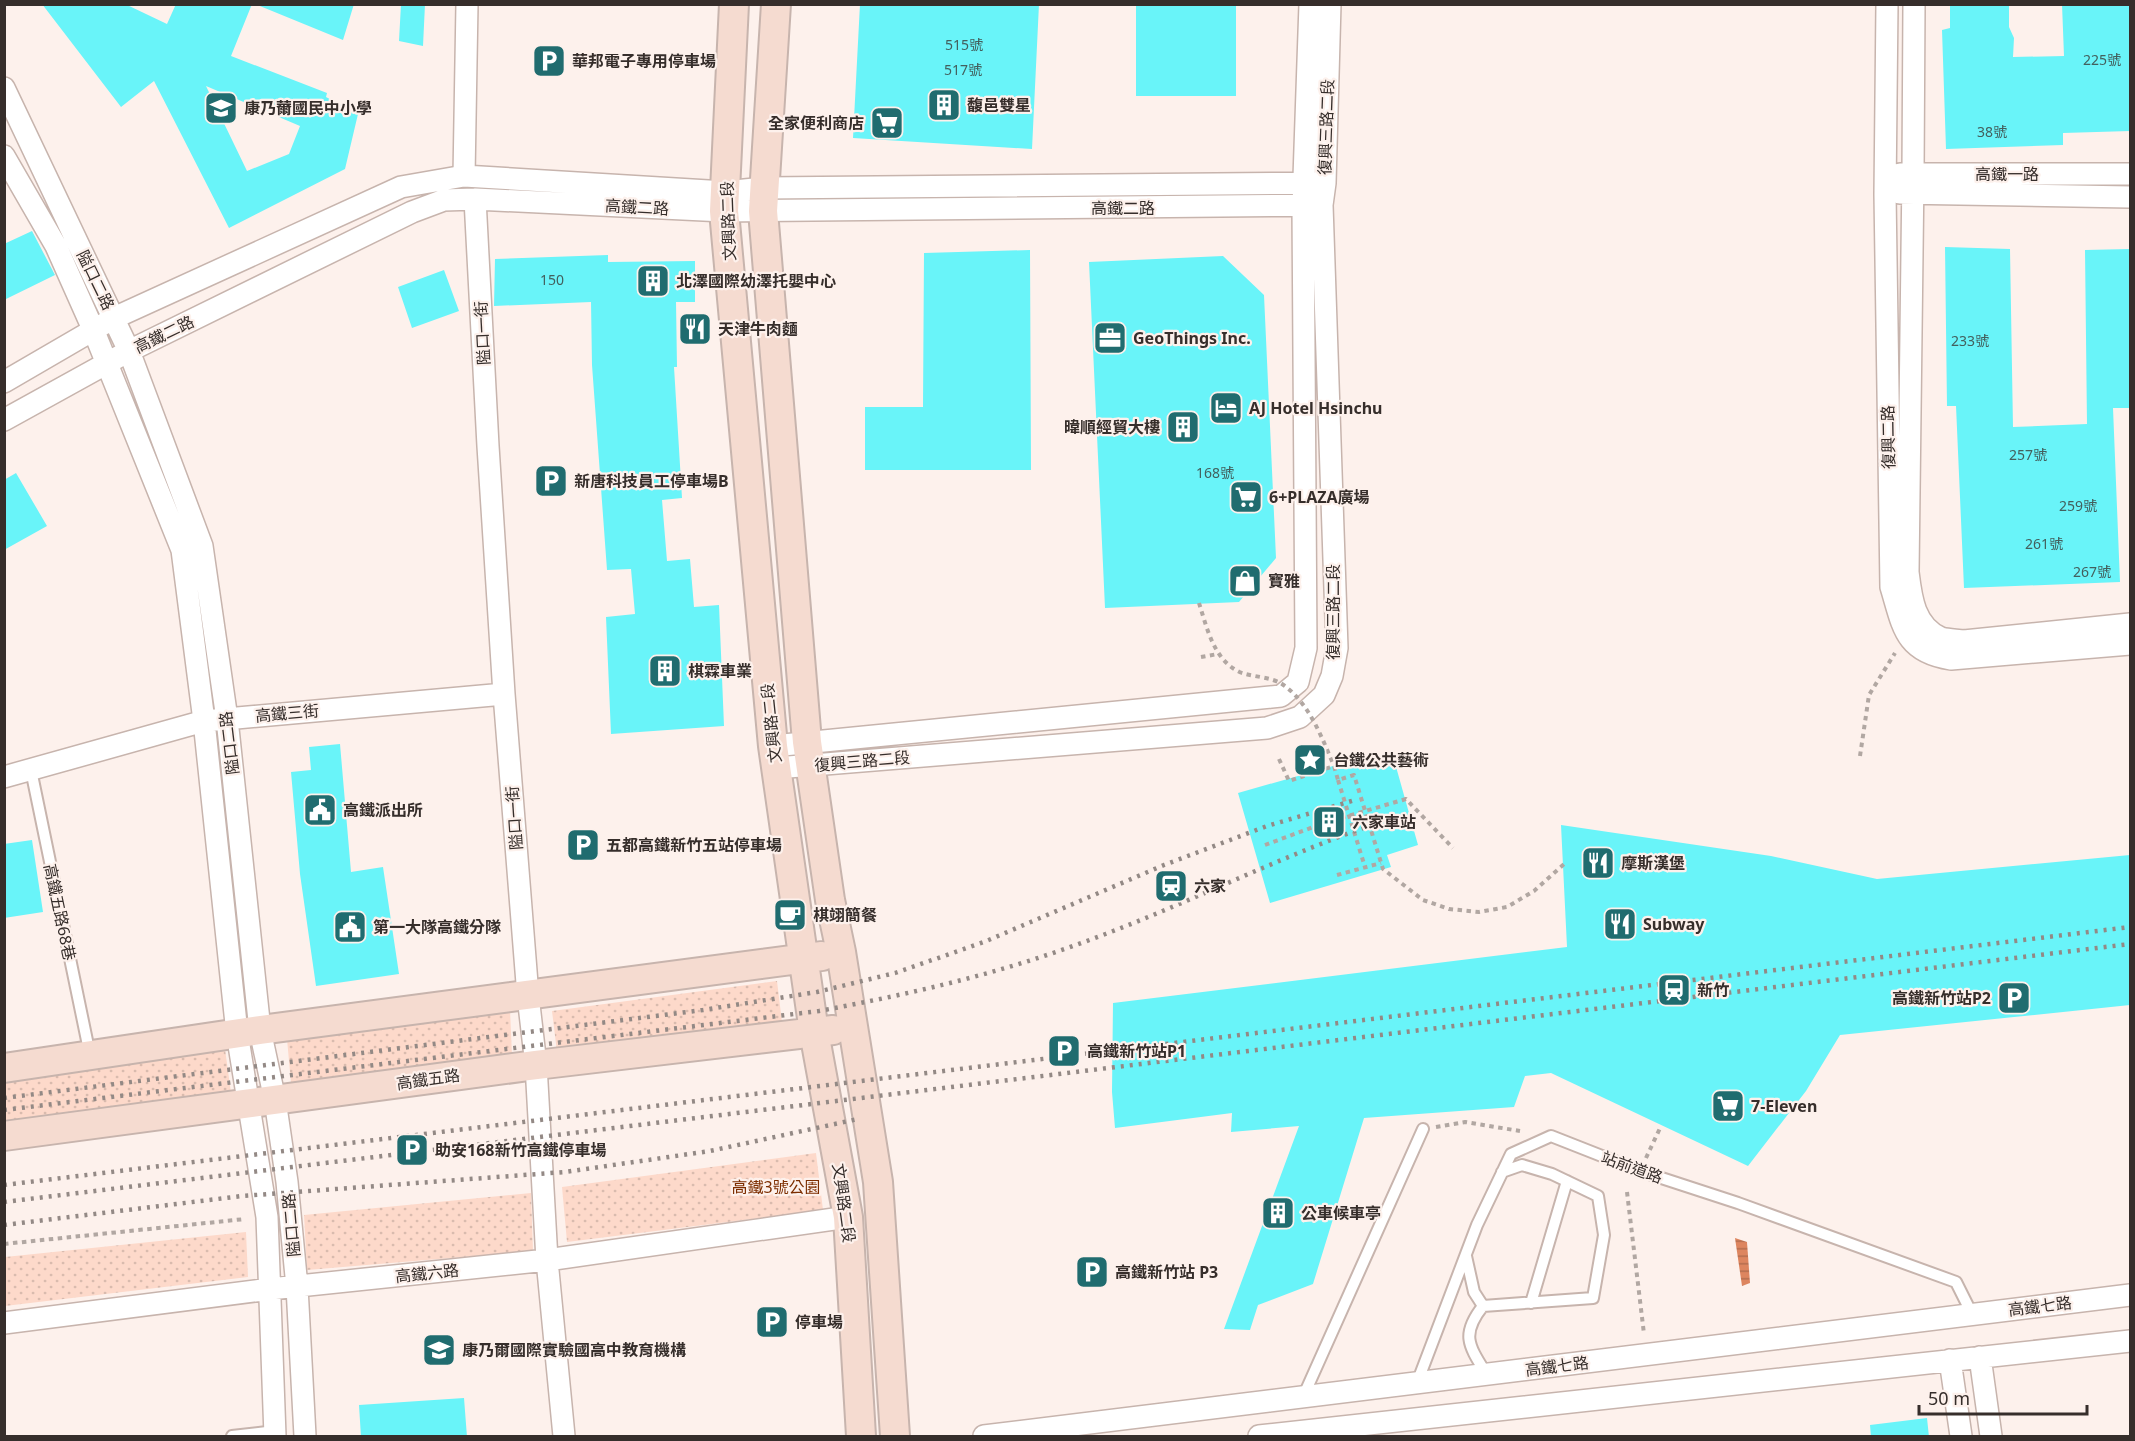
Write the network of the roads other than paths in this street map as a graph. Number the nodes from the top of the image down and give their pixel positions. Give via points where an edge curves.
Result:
1 (467, 4) edge
2 (734, 4) edge
3 (776, 4) edge
4 (1310, 4) edge
5 (1330, 4) edge
6 (1887, 4) edge
7 (1914, 4) edge
8 (4, 88) edge
9 (4, 156) edge
10 (2130, 174) edge
11 (464, 176) junction
12 (1913, 182) junction
13 (1315, 183) junction
14 (1885, 184) junction
15 (2130, 196) edge
16 (476, 199) junction
17 (764, 200) junction
18 (725, 201) junction
19 (1312, 206) junction
20 (114, 318) junction
21 (93, 329) junction
22 (129, 351) junction
23 (107, 362) junction
24 (4, 382) edge
25 (4, 420) edge
26 (2130, 624) edge
27 (2130, 644) edge
28 (504, 694) junction
29 (226, 718) junction
30 (204, 721) junction
31 (809, 754) junction
32 (774, 757) junction
33 (31, 770) junction
34 (4, 777) edge
35 (842, 952) junction
36 (804, 959) junction
37 (528, 996) junction
38 (853, 1029) junction
39 (249, 1032) junction
40 (814, 1032) junction
41 (90, 1054) junction
42 (536, 1065) junction
43 (4, 1068) edge
44 (262, 1102) junction
45 (1423, 1129) road end
46 (4, 1136) edge
47 (1502, 1172) junction
48 (1567, 1182) junction
49 (290, 1215) junction
50 (267, 1217) junction
51 (848, 1217) junction
52 (1466, 1255) junction
53 (547, 1260) junction
54 (297, 1287) junction
55 (270, 1289) junction
56 (2130, 1295) edge
57 (1531, 1303) junction
58 (1483, 1306) junction
59 (1972, 1314) junction
60 (4, 1323) edge
61 (2130, 1341) edge
62 (1980, 1357) junction
63 (1950, 1360) junction
64 (1487, 1375) junction
65 (1416, 1384) junction
66 (1302, 1398) junction
67 (1418, 1428) edge
68 (1389, 1429) edge
69 (275, 1434) edge
70 (232, 1437) edge
71 (305, 1437) edge
72 (564, 1437) edge
73 (861, 1437) edge
74 (895, 1437) edge
75 (984, 1437) edge
76 (1259, 1437) edge
77 (1961, 1437) edge
78 (1991, 1437) edge

1 - 11 street
2 - 18 street, 文興路二段
3 - 17 street, 文興路二段
4 - 13 street, 復興三路二段
5 - 13 street, 復興三路二段
6 - 14 street, 復興二路
7 - 12 street, 復興二路
8 - 20 street, 隘口二路
9 - 21 street, 隘口二路 via 56,246
10 - 12 street, 高鐵一路
11 - 18 street, 高鐵二路
11 - 20 street, 高鐵二路 via 401,187
12 - 14 street, 高鐵一路
12 - 15 street, 高鐵一路
12 - 26 street, 復興二路 via 1908,572 1911,602 1921,623 1940,638 1964,641
13 - 17 street, 高鐵二路
13 - 19 street, 復興三路二段
14 - 27 street, 復興二路 via 1891,587 1906,634 1934,656 1951,659
16 - 18 street, 高鐵二路
16 - 22 street, 高鐵二路 via 444,201 412,212
16 - 28 street, 隘口一街
17 - 18 street, 高鐵二路
17 - 19 street, 高鐵二路
17 - 31 street, 文興路二段
18 - 32 street, 文興路二段
19 - 31 street, 復興三路二段 via 1306,648 1298,682 1281,696
19 - 31 street, 復興三路二段 via 1337,648 1324,695 1300,717 1267,728
20 - 21 street, 高鐵二路
20 - 22 street, 隘口二路
21 - 23 street, 隘口二路
21 - 24 street, 高鐵二路
22 - 23 street, 高鐵二路
22 - 29 street, 隘口二路 via 202,546
23 - 25 street, 高鐵二路
23 - 30 street, 隘口二路 via 182,550
28 - 29 street, 高鐵三街
28 - 37 street, 隘口一街
29 - 30 street, 高鐵三街
29 - 39 street, 隘口二路
30 - 33 street, 高鐵三街
30 - 39 street, 隘口二路
31 - 32 street, 復興三路二段
31 - 35 street, 文興路二段 via 830,900
32 - 36 street, 文興路二段
33 - 34 street, 高鐵三街
33 - 41 lane, 高鐵五路68巷
35 - 36 street
35 - 38 street, 文興路二段
36 - 37 street
36 - 40 street, 文興路二段
37 - 39 street
37 - 42 street, 隘口一街
38 - 40 street, 高鐵五路
38 - 74 street, 文興路二段 via 878,1182
39 - 41 street
39 - 44 street, 隘口二路
40 - 42 street, 高鐵五路
40 - 51 street, 文興路二段
41 - 43 street
42 - 44 street, 高鐵五路
42 - 53 street, 隘口一街
44 - 46 street, 高鐵五路
44 - 49 street, 隘口二路 via 288,1182
44 - 50 street, 隘口二路
45 - 66 lane
47 - 48 lane via 1522,1165
47 - 52 lane
47 - 59 lane, 站前道路 via 1511,1154 1551,1136 1956,1282
48 - 57 lane
48 - 57 lane via 1598,1196 1604,1235 1593,1298
49 - 50 street
49 - 54 street, 隘口二路
50 - 55 street, 隘口二路
51 - 53 street, 高鐵六路
51 - 73 street, 文興路二段
52 - 58 lane via 1474,1292
52 - 65 lane
53 - 54 street, 高鐵六路
53 - 72 street, 隘口一街
54 - 55 street, 高鐵六路
54 - 71 street, 隘口二路
55 - 60 street, 高鐵六路
55 - 69 street, 隘口二路
56 - 59 street, 高鐵七路
57 - 58 lane
58 - 64 lane via 1468,1335
59 - 64 street, 高鐵七路
61 - 62 street
62 - 63 street
62 - 78 street
63 - 67 street
63 - 77 street
64 - 65 street, 高鐵七路
65 - 66 street, 高鐵七路
66 - 75 street, 高鐵七路
67 - 68 street
68 - 76 street
69 - 70 lane

